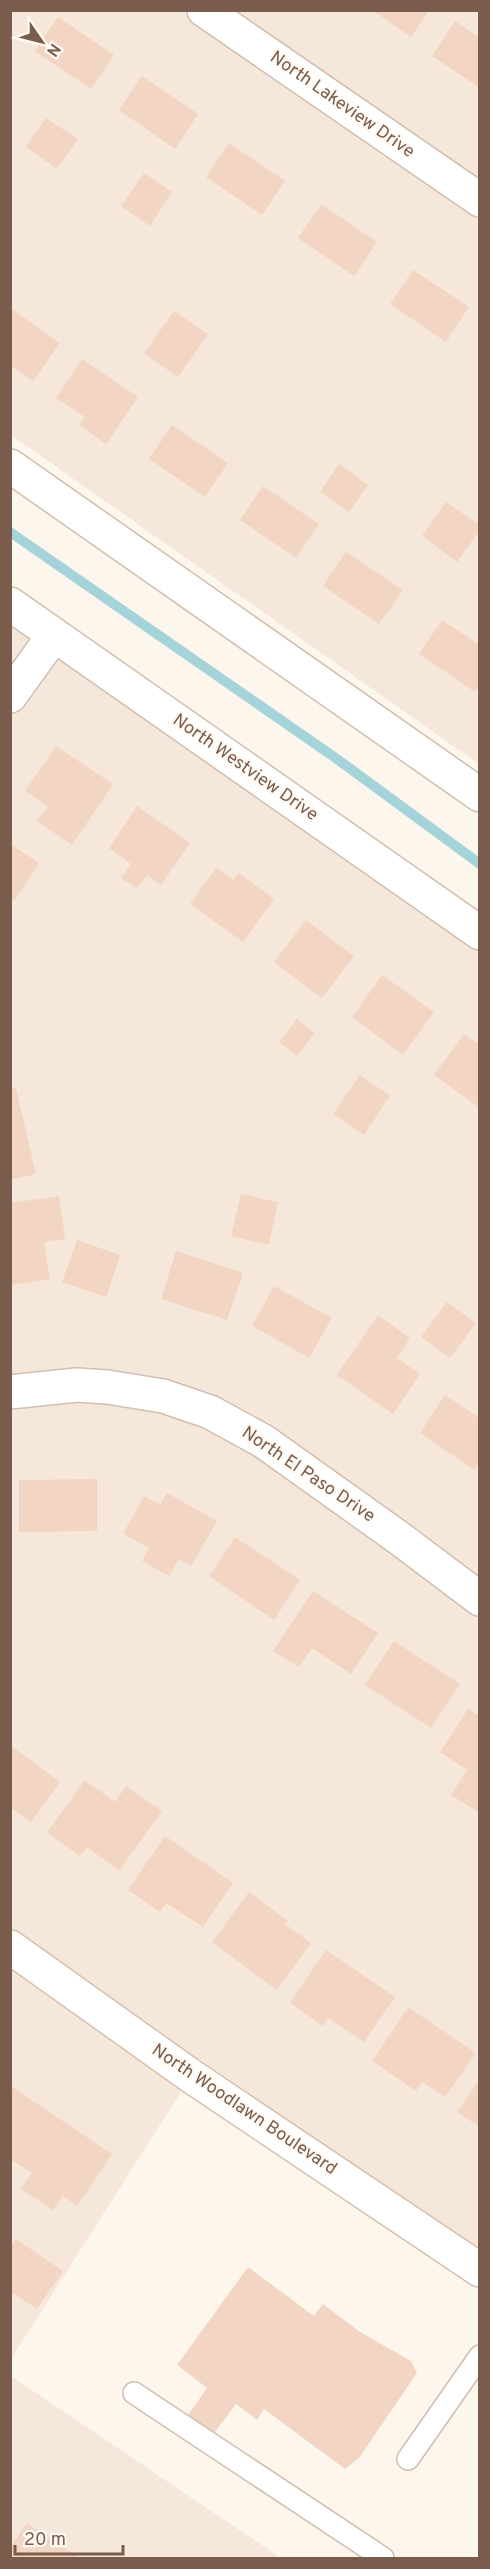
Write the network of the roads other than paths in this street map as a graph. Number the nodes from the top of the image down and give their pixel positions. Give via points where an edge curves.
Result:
1 (204, 10) edge
2 (480, 200) edge
3 (10, 466) edge
4 (10, 604) edge
5 (54, 634) junction
6 (10, 696) edge
7 (480, 795) edge
8 (480, 933) edge
9 (10, 1392) edge
10 (480, 1599) edge
11 (10, 1947) edge
12 (480, 2270) edge
13 (480, 2356) edge
14 (134, 2393) dead end
15 (408, 2459) dead end
16 (383, 2559) edge

1 - 2 street, North Lakeview Drive
3 - 7 street
4 - 5 street, North Westview Drive
5 - 6 street
5 - 8 street, North Westview Drive
9 - 10 street, North El Paso Drive via 77,1385 107,1387 162,1396 210,1412 270,1446
11 - 12 street, North Woodlawn Boulevard via 191,2076
13 - 15 lane
14 - 16 lane

